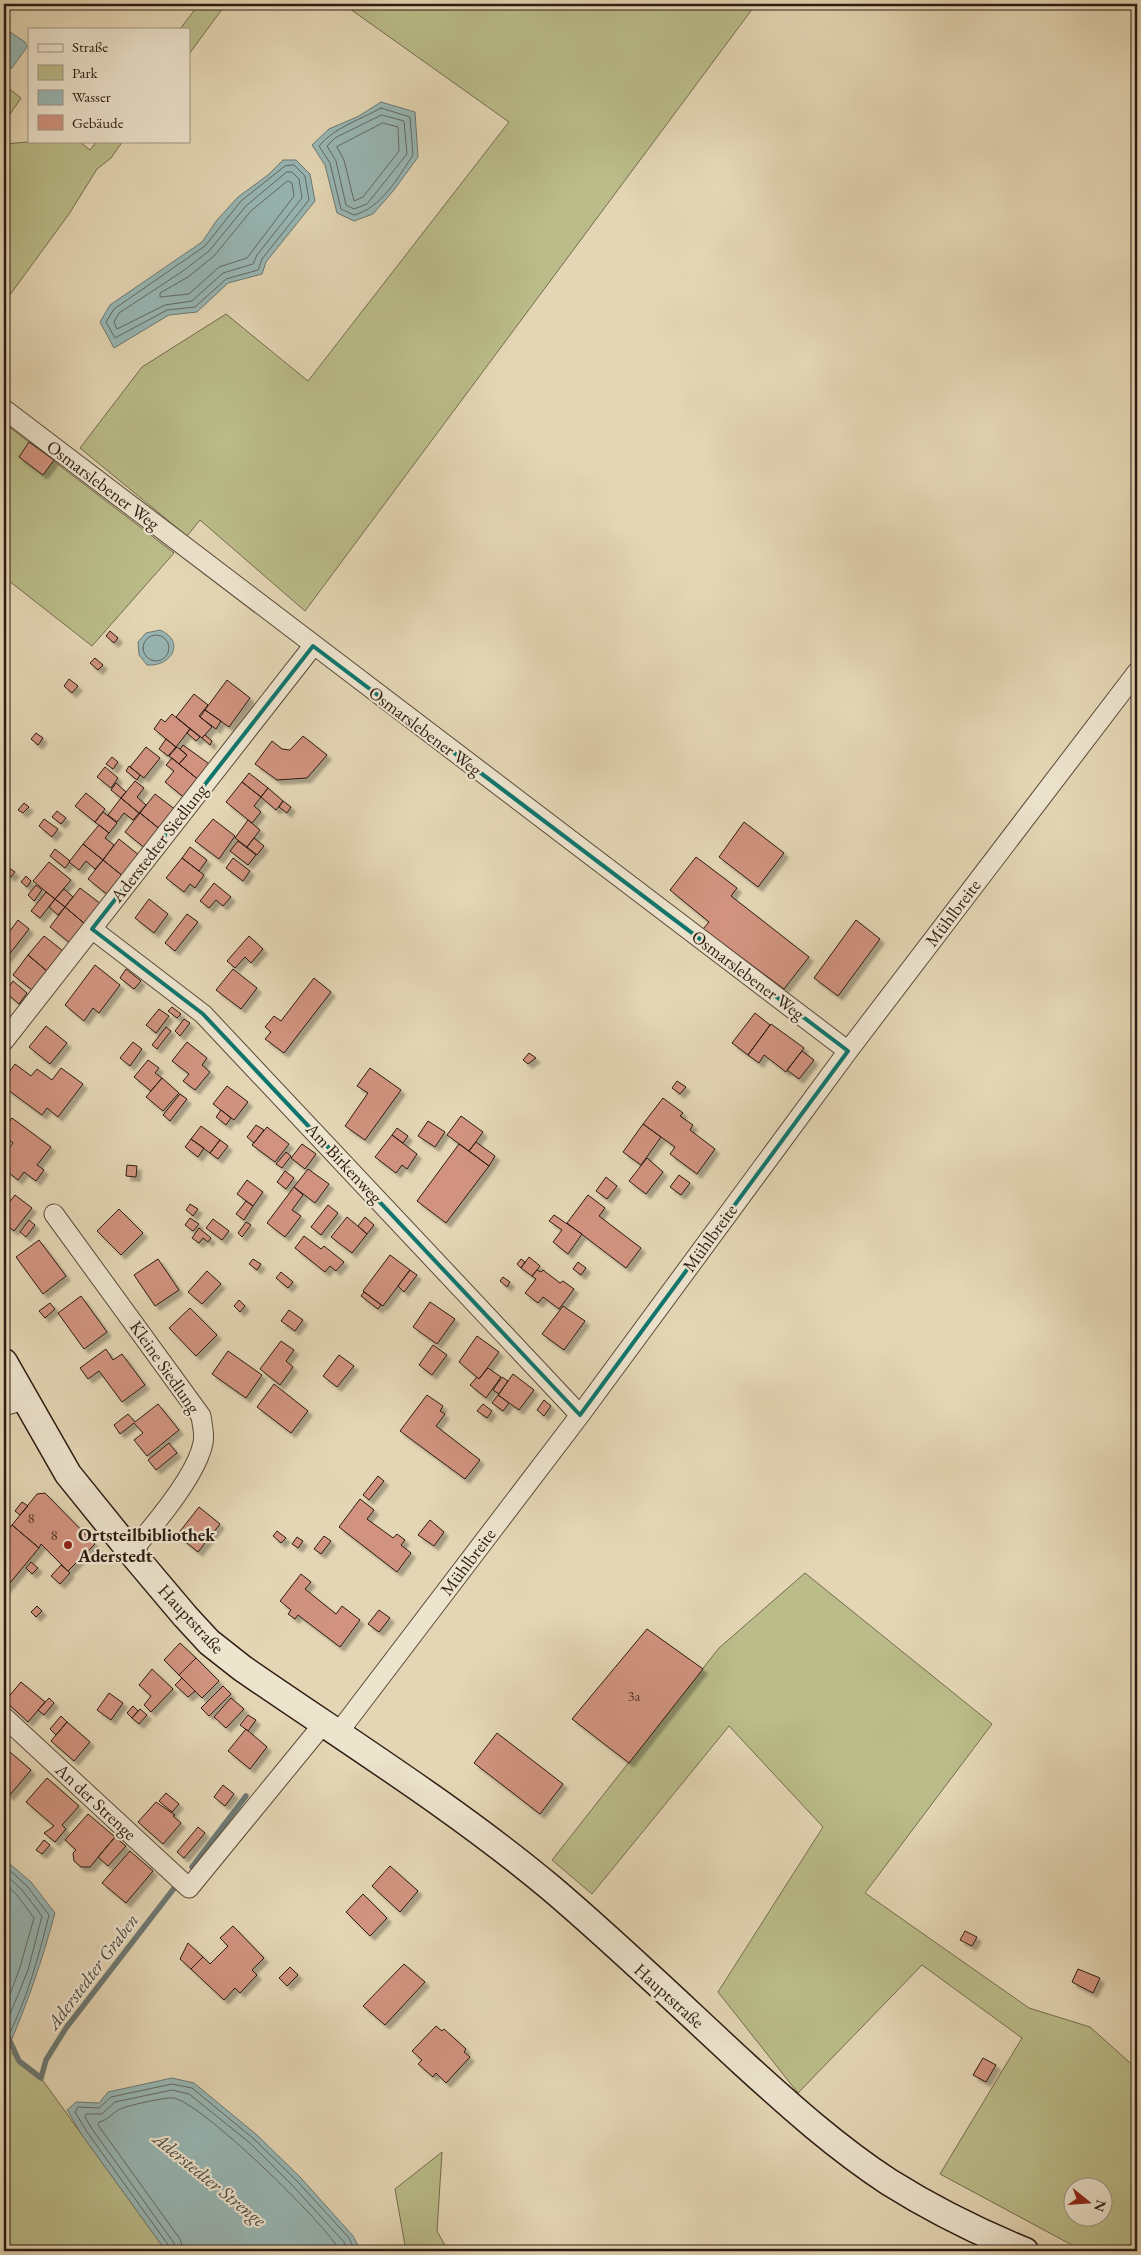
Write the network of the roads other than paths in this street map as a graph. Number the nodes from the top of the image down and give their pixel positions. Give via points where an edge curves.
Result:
1 (4, 409) edge
2 (313, 646) junction
3 (1137, 672) edge
4 (92, 929) junction
5 (4, 1041) edge
6 (848, 1051) junction
7 (54, 1214) dead end
8 (4, 1362) edge
9 (14, 1403) edge
10 (580, 1415) junction
11 (130, 1552) junction
12 (4, 1717) edge
13 (331, 1728) junction
14 (1025, 2251) edge

1 - 2 street, Osmarslebener Weg
2 - 4 street, Aderstedter Siedlung
2 - 6 street, Osmarslebener Weg
3 - 6 street, Mühlbreite
4 - 5 street, Aderstedter Siedlung
4 - 10 street, Am Birkenweg via 203,1014
6 - 10 street, Mühlbreite
7 - 11 street, Kleine Siedlung via 201,1416 204,1442 194,1468 153,1527
8 - 9 main road, Hauptstraße
9 - 11 main road, Hauptstraße
10 - 13 street, Mühlbreite
11 - 13 main road, Hauptstraße via 208,1642
12 - 13 street, An der Strenge via 189,1888
13 - 14 main road, Hauptstraße via 516,1859 833,2141 888,2181 947,2215

